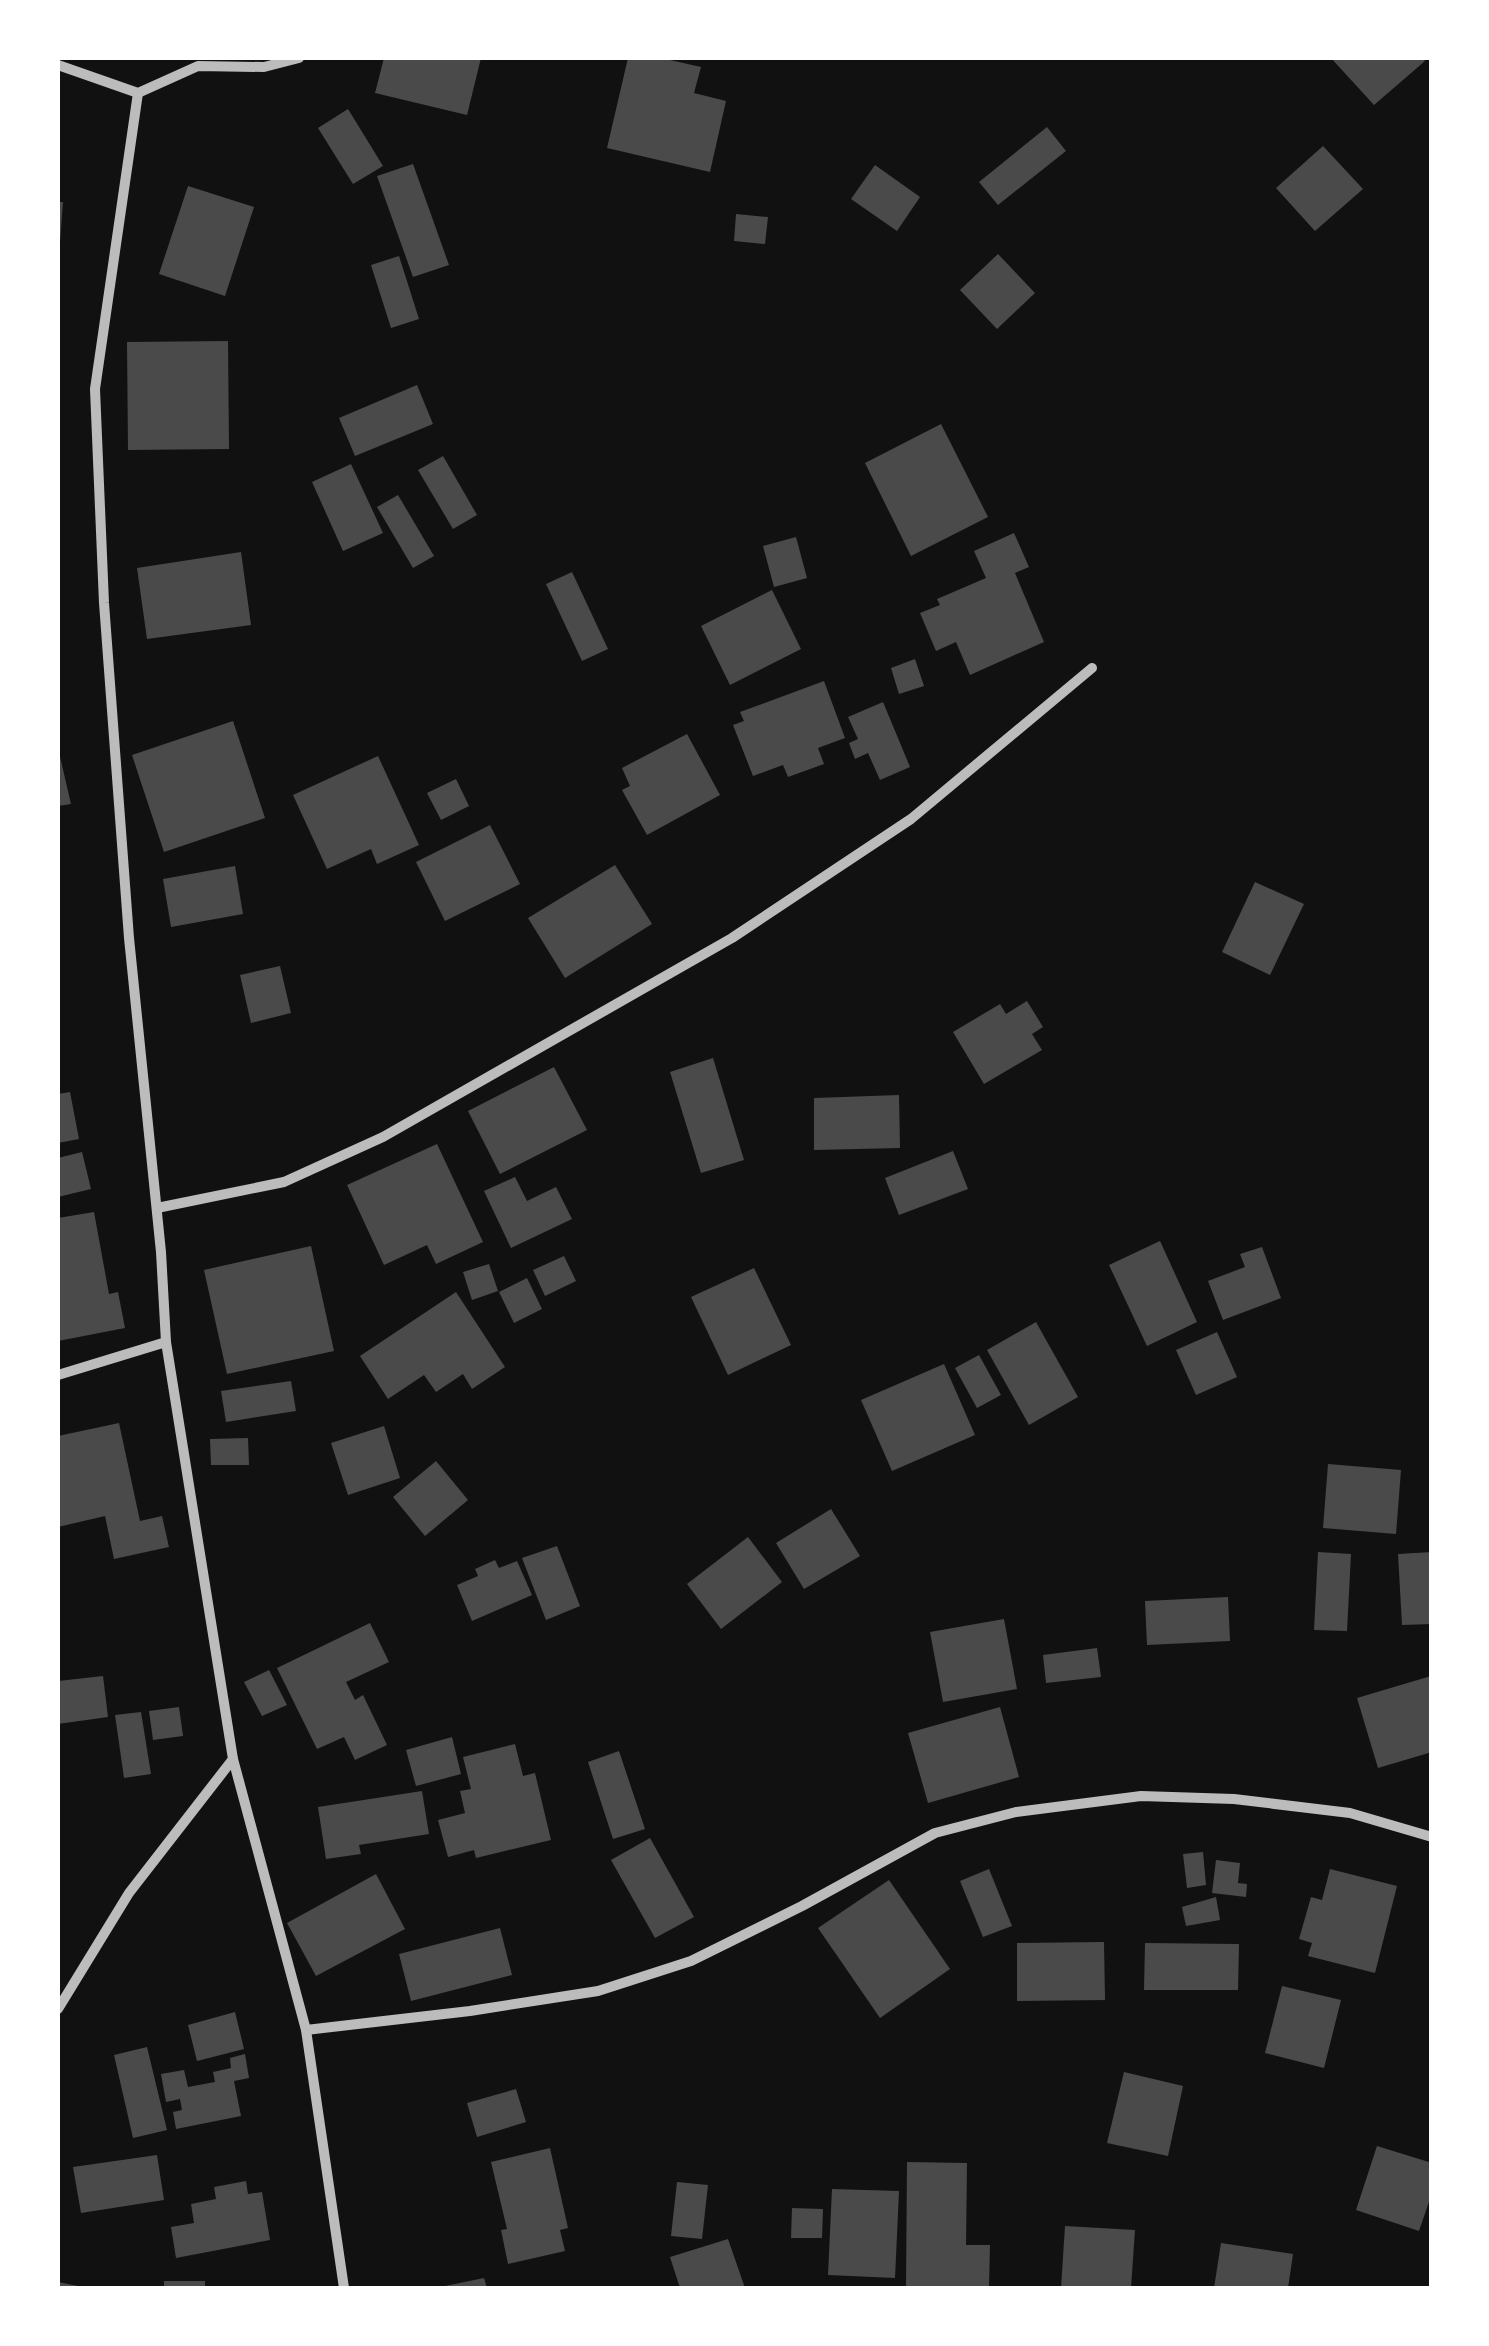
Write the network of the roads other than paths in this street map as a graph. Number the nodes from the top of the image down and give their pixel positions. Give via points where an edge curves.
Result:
1 (298, 58) edge
2 (58, 65) edge
3 (138, 92) junction
4 (1092, 668) dead end
5 (157, 1208) junction
6 (166, 1342) junction
7 (58, 1376) edge
8 (233, 1759) junction
9 (1432, 1837) edge
10 (58, 2009) edge
11 (306, 2030) junction
12 (344, 2288) edge

1 - 3 street via 264,67 198,66
2 - 3 street
3 - 5 street via 95,388 104,602
4 - 5 street via 911,819 732,938 383,1137 284,1182
5 - 6 street
6 - 7 street
6 - 8 street
8 - 10 street via 128,1893
8 - 11 street
9 - 11 street via 1350,1813 1234,1798 1141,1796 1016,1812 935,1833 691,1961 598,1991
11 - 12 street

